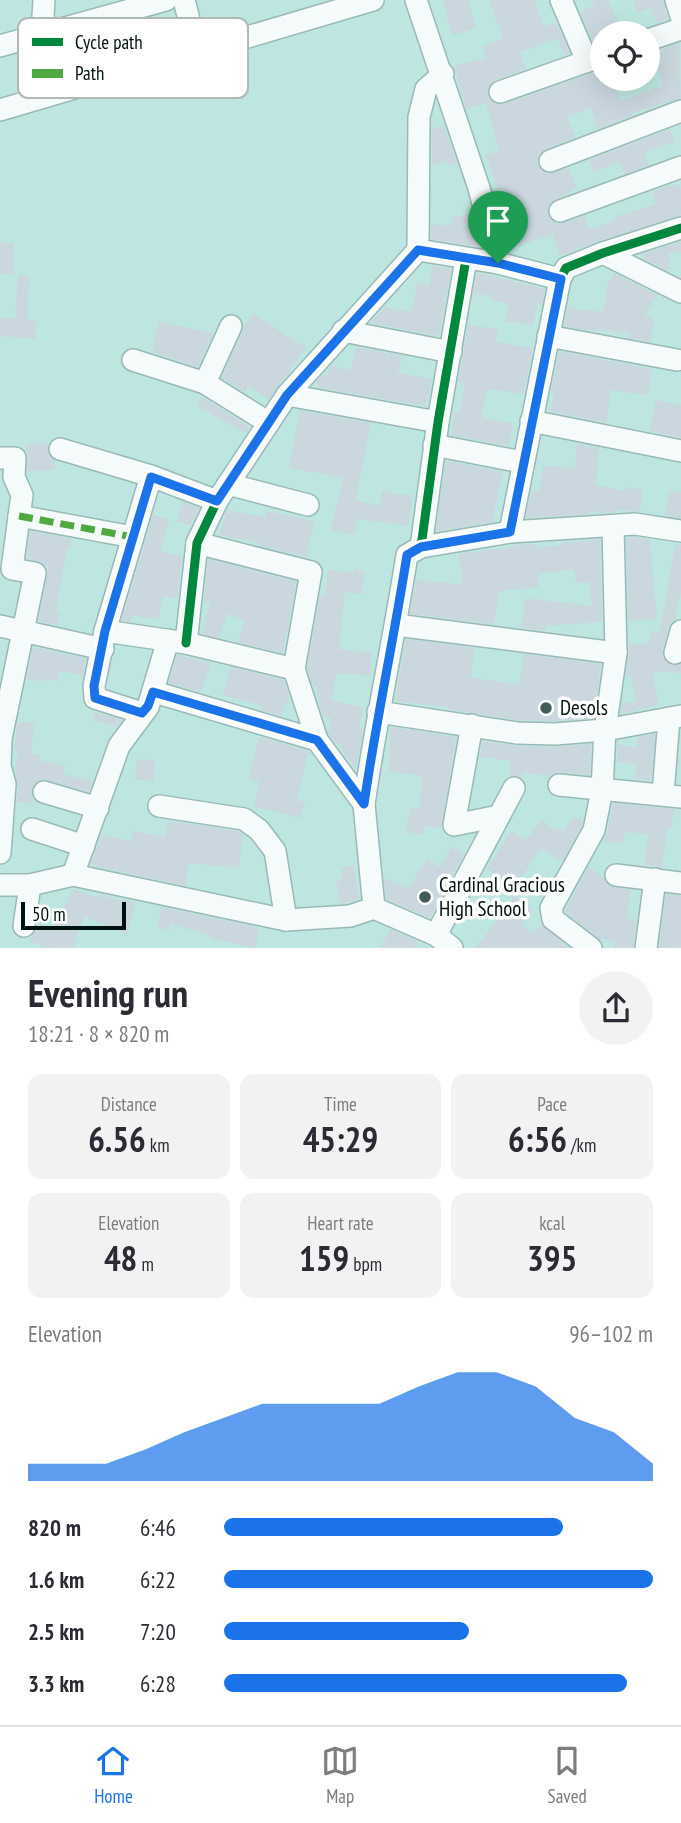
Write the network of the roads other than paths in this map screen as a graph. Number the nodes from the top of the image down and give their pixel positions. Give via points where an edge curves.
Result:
1 (44, 0) edge
2 (373, 0) edge
3 (416, 0) edge
4 (561, 0) edge
5 (676, 0) edge
6 (178, 1) edge
7 (681, 16) edge
8 (43, 18) edge
9 (108, 18) edge
10 (187, 18) edge
11 (681, 29) edge
12 (248, 36) edge
13 (660, 36) edge
14 (18, 41) edge
15 (0, 46) edge
16 (590, 52) edge
17 (590, 60) edge
18 (443, 74) junction
19 (500, 92) dead end
20 (40, 98) edge
21 (0, 110) edge
22 (681, 111) edge
23 (550, 161) dead end
24 (681, 167) edge
25 (561, 211) dead end
26 (681, 228) edge
27 (418, 250) junction
28 (603, 253) junction
29 (466, 259) junction
30 (498, 263) junction
31 (561, 279) junction
32 (681, 292) edge
33 (231, 326) dead end
34 (343, 331) junction
35 (548, 336) junction
36 (451, 352) junction
37 (133, 360) dead end
38 (677, 360) dead end
39 (205, 383) junction
40 (287, 395) junction
41 (531, 421) junction
42 (438, 422) junction
43 (269, 423) junction
44 (434, 445) junction
45 (60, 449) dead end
46 (681, 451) edge
47 (0, 458) edge
48 (522, 462) junction
49 (151, 477) junction
50 (223, 493) junction
51 (308, 505) dead end
52 (19, 516) junction
53 (613, 526) junction
54 (681, 531) edge
55 (510, 532) junction
56 (133, 537) junction
57 (197, 543) junction
58 (421, 547) junction
59 (396, 625) junction
60 (0, 626) edge
61 (24, 631) junction
62 (681, 631) edge
63 (104, 640) junction
64 (177, 642) junction
65 (616, 653) junction
66 (676, 653) dead end
67 (294, 669) junction
68 (153, 692) junction
69 (378, 712) junction
70 (142, 713) junction
71 (675, 717) edge
72 (472, 725) junction
73 (605, 730) junction
74 (317, 740) junction
75 (559, 785) dead end
76 (514, 788) dead end
77 (602, 790) junction
78 (44, 792) dead end
79 (672, 795) edge
80 (364, 804) junction
81 (159, 806) dead end
82 (98, 808) junction
83 (499, 816) junction
84 (32, 829) dead end
85 (84, 846) junction
86 (0, 853) edge
87 (73, 875) junction
88 (616, 875) dead end
89 (655, 879) junction
90 (681, 883) edge
91 (0, 885) edge
92 (30, 885) junction
93 (374, 908) junction
94 (286, 920) junction
95 (24, 926) dead end
96 (444, 941) edge
97 (590, 948) edge
98 (646, 948) edge

1 - 8 street
2 - 12 street
3 - 18 street
4 - 16 street
5 - 7 street
6 - 9 street
6 - 10 street
11 - 13 street
14 - 15 street
17 - 19 street
18 - 27 street via 426,89 419,117
18 - 30 street
20 - 21 street
22 - 23 street
24 - 25 street
26 - 28 street
27 - 29 street
27 - 34 street
28 - 31 street via 566,268
28 - 32 street
29 - 30 street
29 - 36 street
30 - 31 street
31 - 35 street
33 - 39 street
34 - 36 street
34 - 40 street
35 - 38 street
35 - 41 street
36 - 42 street
37 - 39 street
39 - 43 street
40 - 42 street
40 - 43 street
41 - 46 street
41 - 48 street
42 - 44 street
43 - 50 street
44 - 48 street
44 - 58 street
45 - 49 street
47 - 52 street via 15,458 14,478 22,495
48 - 55 street
49 - 50 street
49 - 56 street
50 - 51 street
50 - 57 street
52 - 56 street
52 - 61 street via 12,569 35,573
53 - 54 street via 635,524
53 - 55 street
53 - 65 street
55 - 58 street
56 - 63 street
57 - 64 street
57 - 67 street via 312,572
58 - 59 street via 407,555
59 - 65 street
59 - 69 street
60 - 61 street
61 - 63 street
61 - 86 street via 1,739 5,784
62 - 66 street
63 - 64 street
63 - 70 street via 95,698
64 - 67 street
64 - 68 street
65 - 73 street
67 - 74 street
68 - 70 street
68 - 74 street
69 - 72 street
69 - 80 street
70 - 82 street via 119,746
71 - 73 street
71 - 79 street
72 - 73 street via 517,733
72 - 83 street via 454,825
73 - 77 street
74 - 80 street
75 - 77 street
76 - 83 street
77 - 79 street
77 - 97 street via 594,830 551,908 553,919
78 - 82 street
80 - 93 street
81 - 94 street via 244,819 259,830 275,851
82 - 85 street
83 - 96 street
84 - 85 street
85 - 87 street
87 - 92 street
87 - 94 street
88 - 89 street
89 - 90 street
89 - 98 street
91 - 92 street
92 - 95 street
93 - 94 street via 350,916
93 - 96 street

